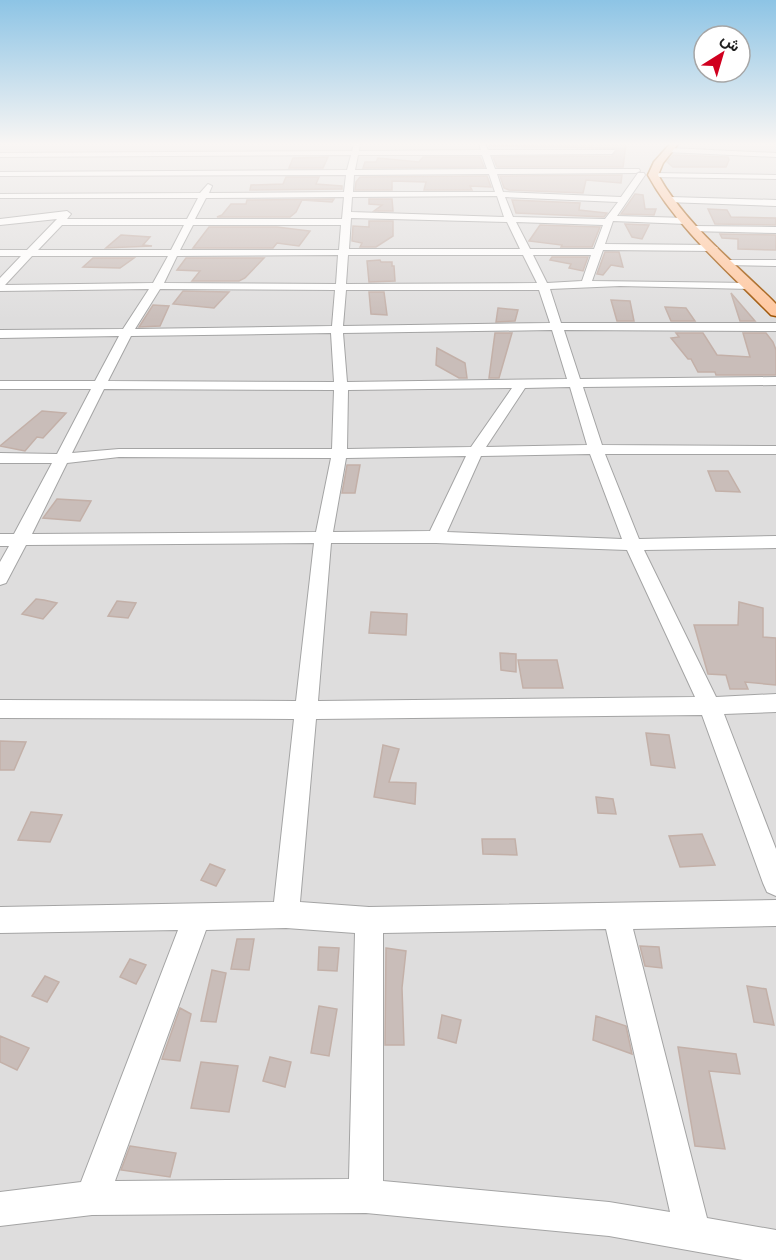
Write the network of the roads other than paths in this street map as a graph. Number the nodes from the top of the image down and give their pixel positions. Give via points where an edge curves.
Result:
1 (75, 203) edge
2 (199, 203) edge
3 (347, 203) edge
4 (504, 203) edge
5 (619, 203) edge
6 (672, 203) edge
7 (62, 219) junction
8 (346, 219) junction
9 (510, 219) junction
10 (610, 220) junction
11 (0, 222) edge
12 (189, 222) junction
13 (690, 225) junction
14 (776, 230) edge
15 (713, 249) junction
16 (598, 250) junction
17 (526, 251) junction
18 (342, 252) junction
19 (0, 253) edge
20 (31, 253) junction
21 (174, 253) junction
22 (730, 263) junction
23 (776, 263) edge
24 (586, 284) junction
25 (0, 286) edge
26 (157, 286) junction
27 (751, 286) junction
28 (342, 287) junction
29 (544, 287) junction
30 (776, 312) edge
31 (556, 326) junction
32 (776, 327) edge
33 (337, 330) junction
34 (127, 332) junction
35 (0, 334) edge
36 (776, 381) edge
37 (574, 383) junction
38 (101, 384) junction
39 (521, 384) junction
40 (0, 385) edge
41 (341, 386) junction
42 (596, 449) junction
43 (776, 450) edge
44 (476, 451) junction
45 (339, 454) junction
46 (0, 458) edge
47 (62, 459) junction
48 (436, 537) junction
49 (323, 538) junction
50 (21, 539) junction
51 (0, 540) edge
52 (776, 542) edge
53 (633, 545) junction
54 (0, 579) edge
55 (776, 703) edge
56 (710, 706) junction
57 (0, 709) edge
58 (307, 710) junction
59 (776, 883) edge
60 (776, 913) edge
61 (616, 914) junction
62 (286, 915) junction
63 (197, 917) junction
64 (0, 920) edge
65 (369, 920) junction
66 (366, 1196) junction
67 (92, 1197) junction
68 (0, 1209) edge
69 (693, 1234) junction
70 (776, 1248) edge

1 - 7 street
2 - 12 street
3 - 8 street
4 - 9 street
5 - 10 street
6 - 13 main road
7 - 11 street
7 - 12 street
7 - 20 street
8 - 9 street
8 - 12 street
8 - 18 street
9 - 10 street
9 - 17 street
10 - 13 street
10 - 16 street
12 - 21 street
13 - 14 street
13 - 15 main road
15 - 16 street
15 - 22 main road
16 - 17 street
16 - 24 street
17 - 18 street
17 - 29 street
18 - 21 street
18 - 28 street
19 - 20 street
20 - 21 street
20 - 25 street
21 - 26 street
22 - 23 street
22 - 27 main road
24 - 27 street
24 - 29 street
25 - 26 street
26 - 28 street
26 - 34 street
27 - 30 main road
28 - 29 street
28 - 33 street
29 - 31 street
31 - 32 street
31 - 33 street
31 - 37 street
33 - 34 street
33 - 41 street
34 - 35 street
34 - 38 street
36 - 37 street
37 - 39 street
37 - 42 street
38 - 40 street
38 - 41 street
38 - 47 street
39 - 41 street
39 - 44 street
41 - 45 street
42 - 43 street
42 - 44 street
42 - 53 street
44 - 45 street
44 - 48 street
45 - 47 street via 118,453
45 - 49 street
46 - 47 street
47 - 50 street
48 - 49 street
48 - 53 street
49 - 50 street
49 - 58 street
50 - 51 street
50 - 54 street
52 - 53 street
53 - 56 street
55 - 56 street
56 - 58 street
56 - 59 street
57 - 58 street
58 - 62 street
60 - 61 street
61 - 65 street
61 - 69 street
62 - 63 street
62 - 65 street
63 - 64 street
63 - 67 street
65 - 66 street
66 - 67 street
66 - 69 street via 609,1219
67 - 68 street
69 - 70 street

